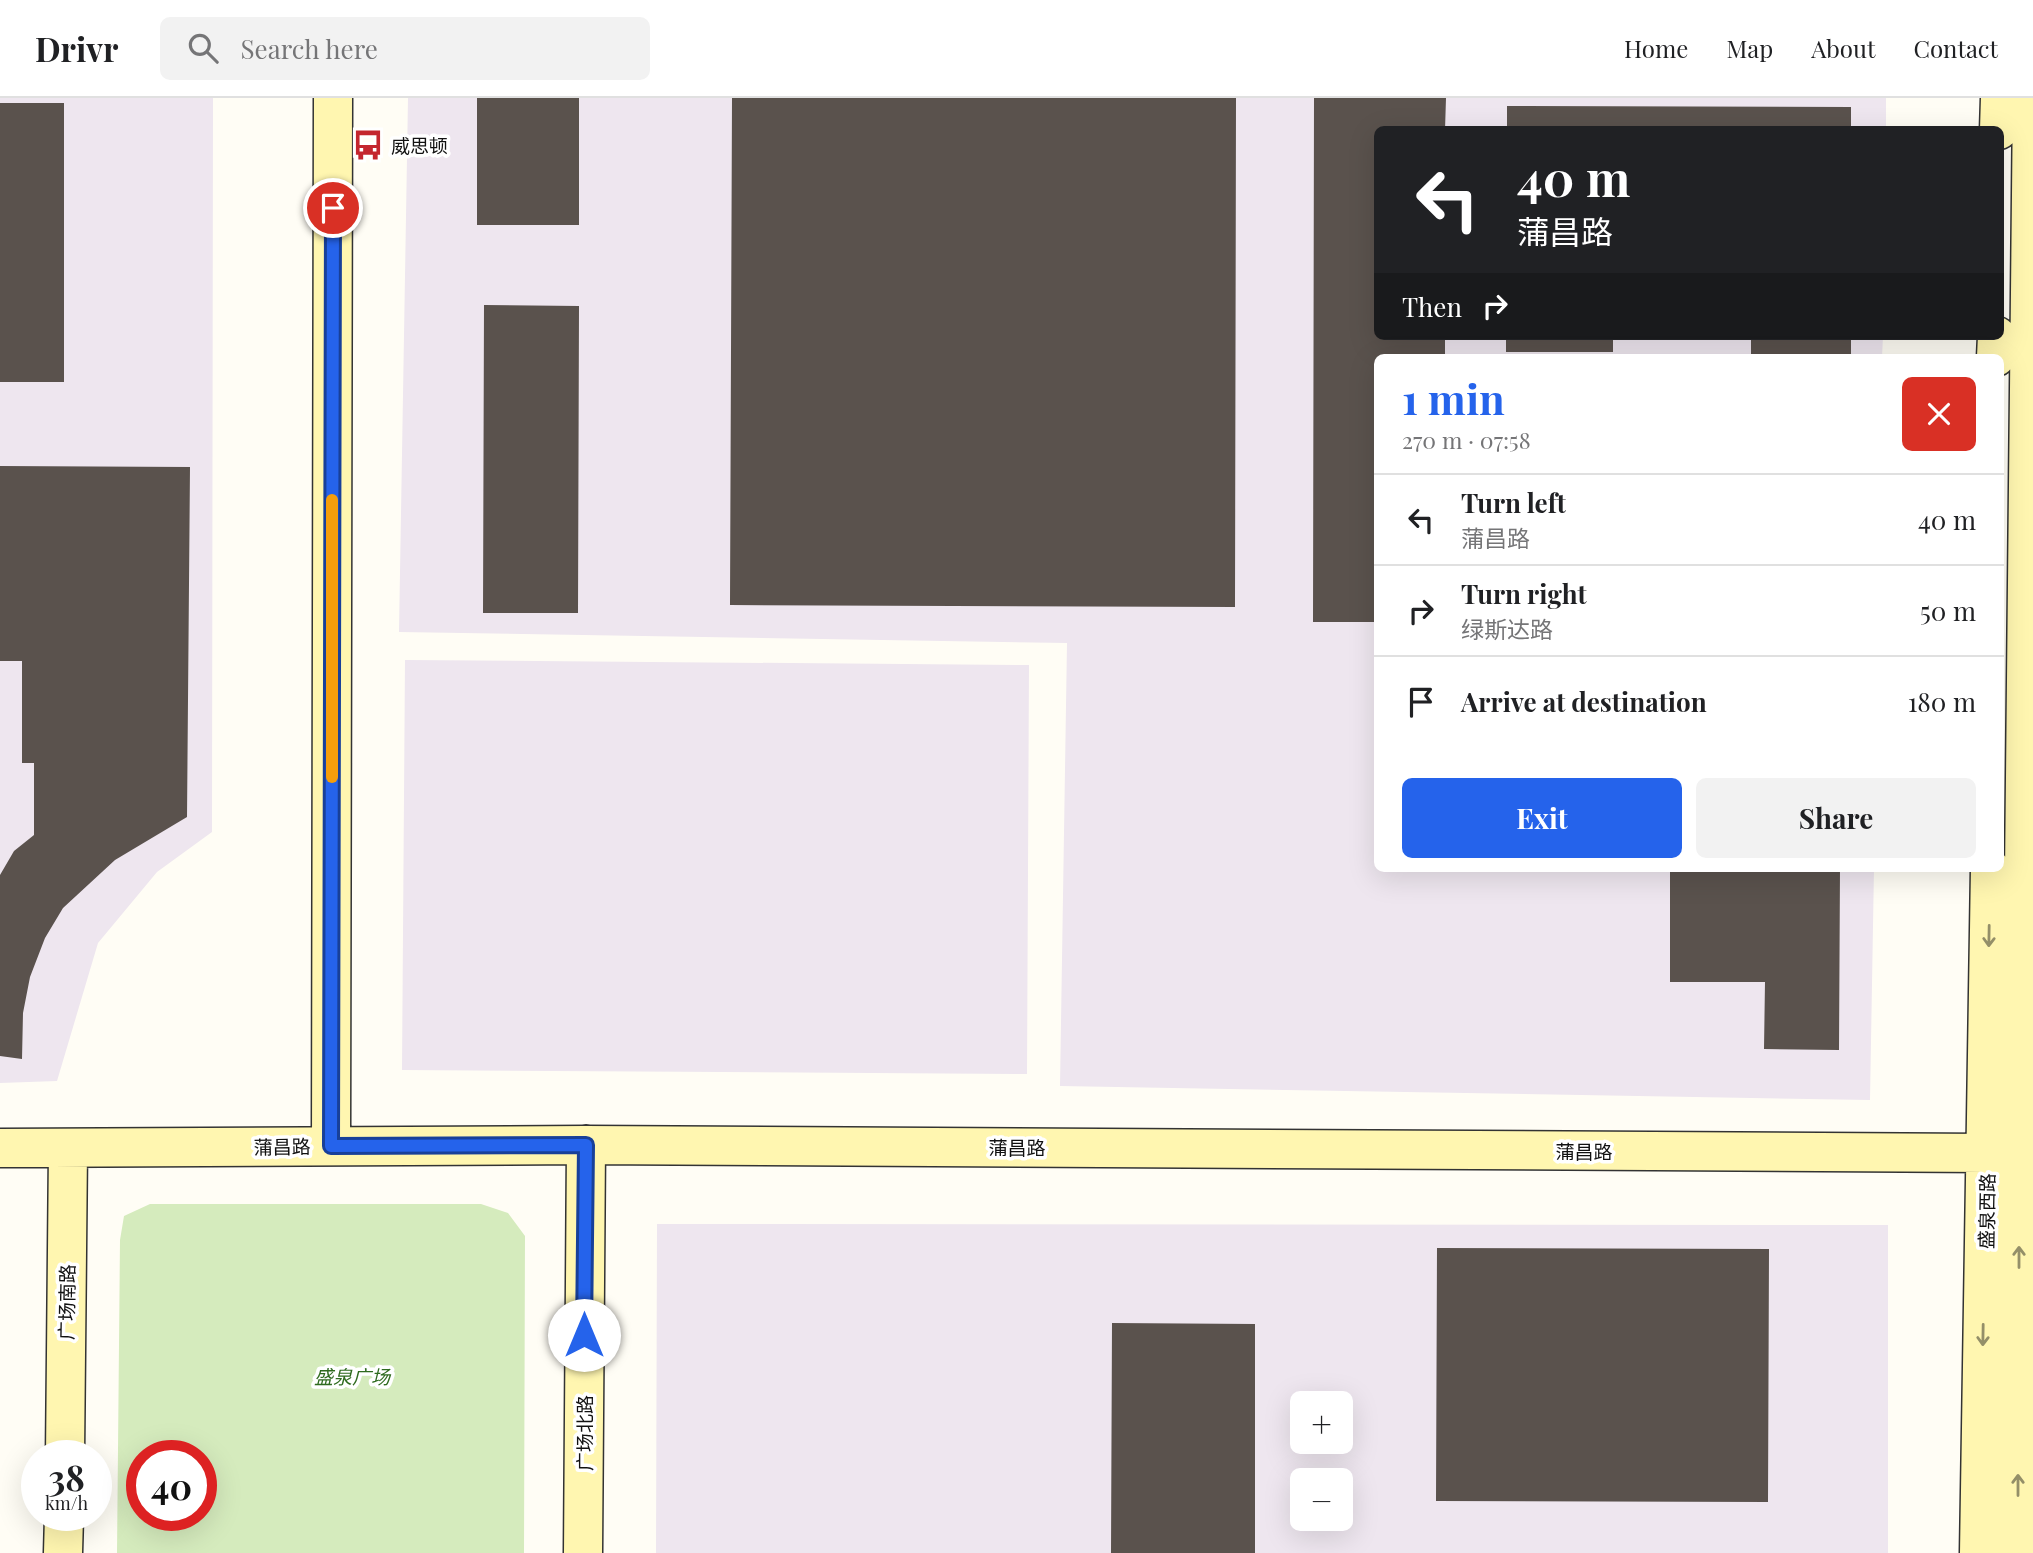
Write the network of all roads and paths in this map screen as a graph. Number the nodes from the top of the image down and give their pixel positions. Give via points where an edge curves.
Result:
1 (333, 98) edge
2 (2000, 98) edge
3 (2032, 98) edge
4 (1999, 126) edge
5 (1990, 872) edge
6 (586, 1145) junction
7 (331, 1146) junction
8 (0, 1148) edge
9 (68, 1148) junction
10 (2013, 1158) edge
11 (65, 1440) edge
12 (64, 1531) edge
13 (64, 1553) edge
14 (583, 1553) edge
15 (1979, 1553) edge
16 (2017, 1553) edge

1 - 7 street
2 - 4 street
3 - 10 street, 盛泉西路
5 -> 10 street, 盛泉西路
6 - 7 street, 蒲昌路
6 - 10 street, 蒲昌路
6 - 14 street, 广场北路
7 - 9 street, 蒲昌路
8 - 9 street, 蒲昌路
9 - 11 street, 广场南路
10 -> 15 street, 盛泉西路
16 -> 10 street, 盛泉西路
12 - 13 street

